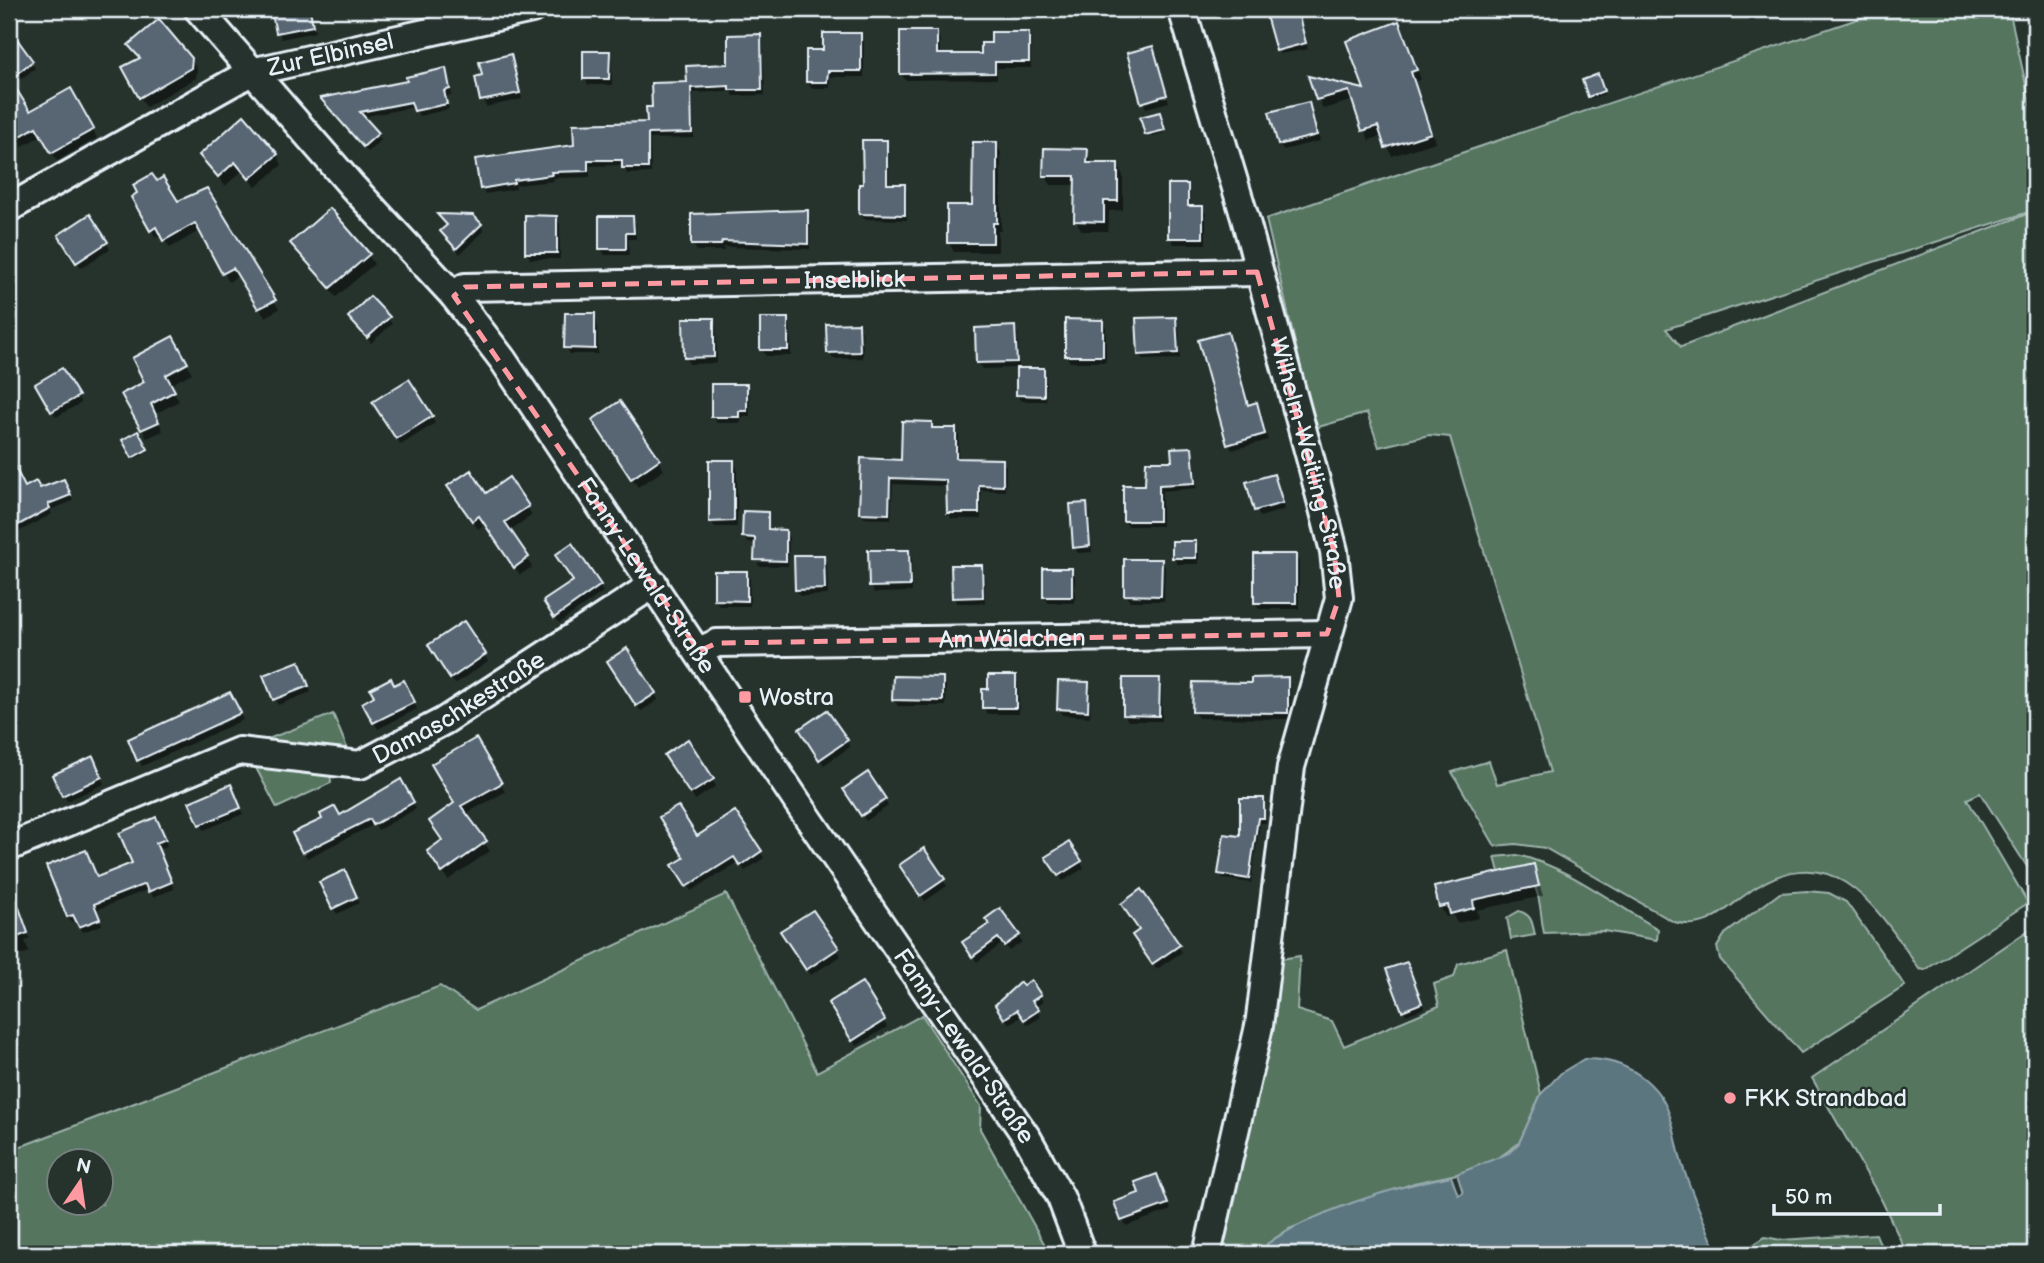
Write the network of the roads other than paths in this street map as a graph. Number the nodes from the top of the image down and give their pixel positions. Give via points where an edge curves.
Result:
1 (198, 9) edge
2 (532, 9) edge
3 (1182, 9) edge
4 (251, 72) junction
5 (9, 208) edge
6 (1258, 272) junction
7 (454, 296) junction
8 (654, 584) junction
9 (1326, 634) junction
10 (699, 651) junction
11 (9, 847) edge
12 (1082, 1254) edge
13 (1207, 1254) edge

1 - 4 street, Fanny-Lewald-Straße
2 - 4 street, Zur Elbinsel
3 - 6 street, Wilhelm-Weitling-Straße
4 - 5 street, Zur Elbinsel
4 - 7 street, Fanny-Lewald-Straße
6 - 7 street, Inselblick via 466,287
6 - 9 street, Wilhelm-Weitling-Straße via 1334,551 1339,598
7 - 8 street, Fanny-Lewald-Straße via 503,360
8 - 10 street, Fanny-Lewald-Straße
8 - 11 street, Damaschkestraße via 444,721 360,765 239,751
9 - 10 street, Am Wäldchen via 717,643
9 - 13 street, Wilhelm-Weitling-Straße via 1291,766 1259,1026
10 - 12 street, Fanny-Lewald-Straße via 1028,1139 1061,1198

